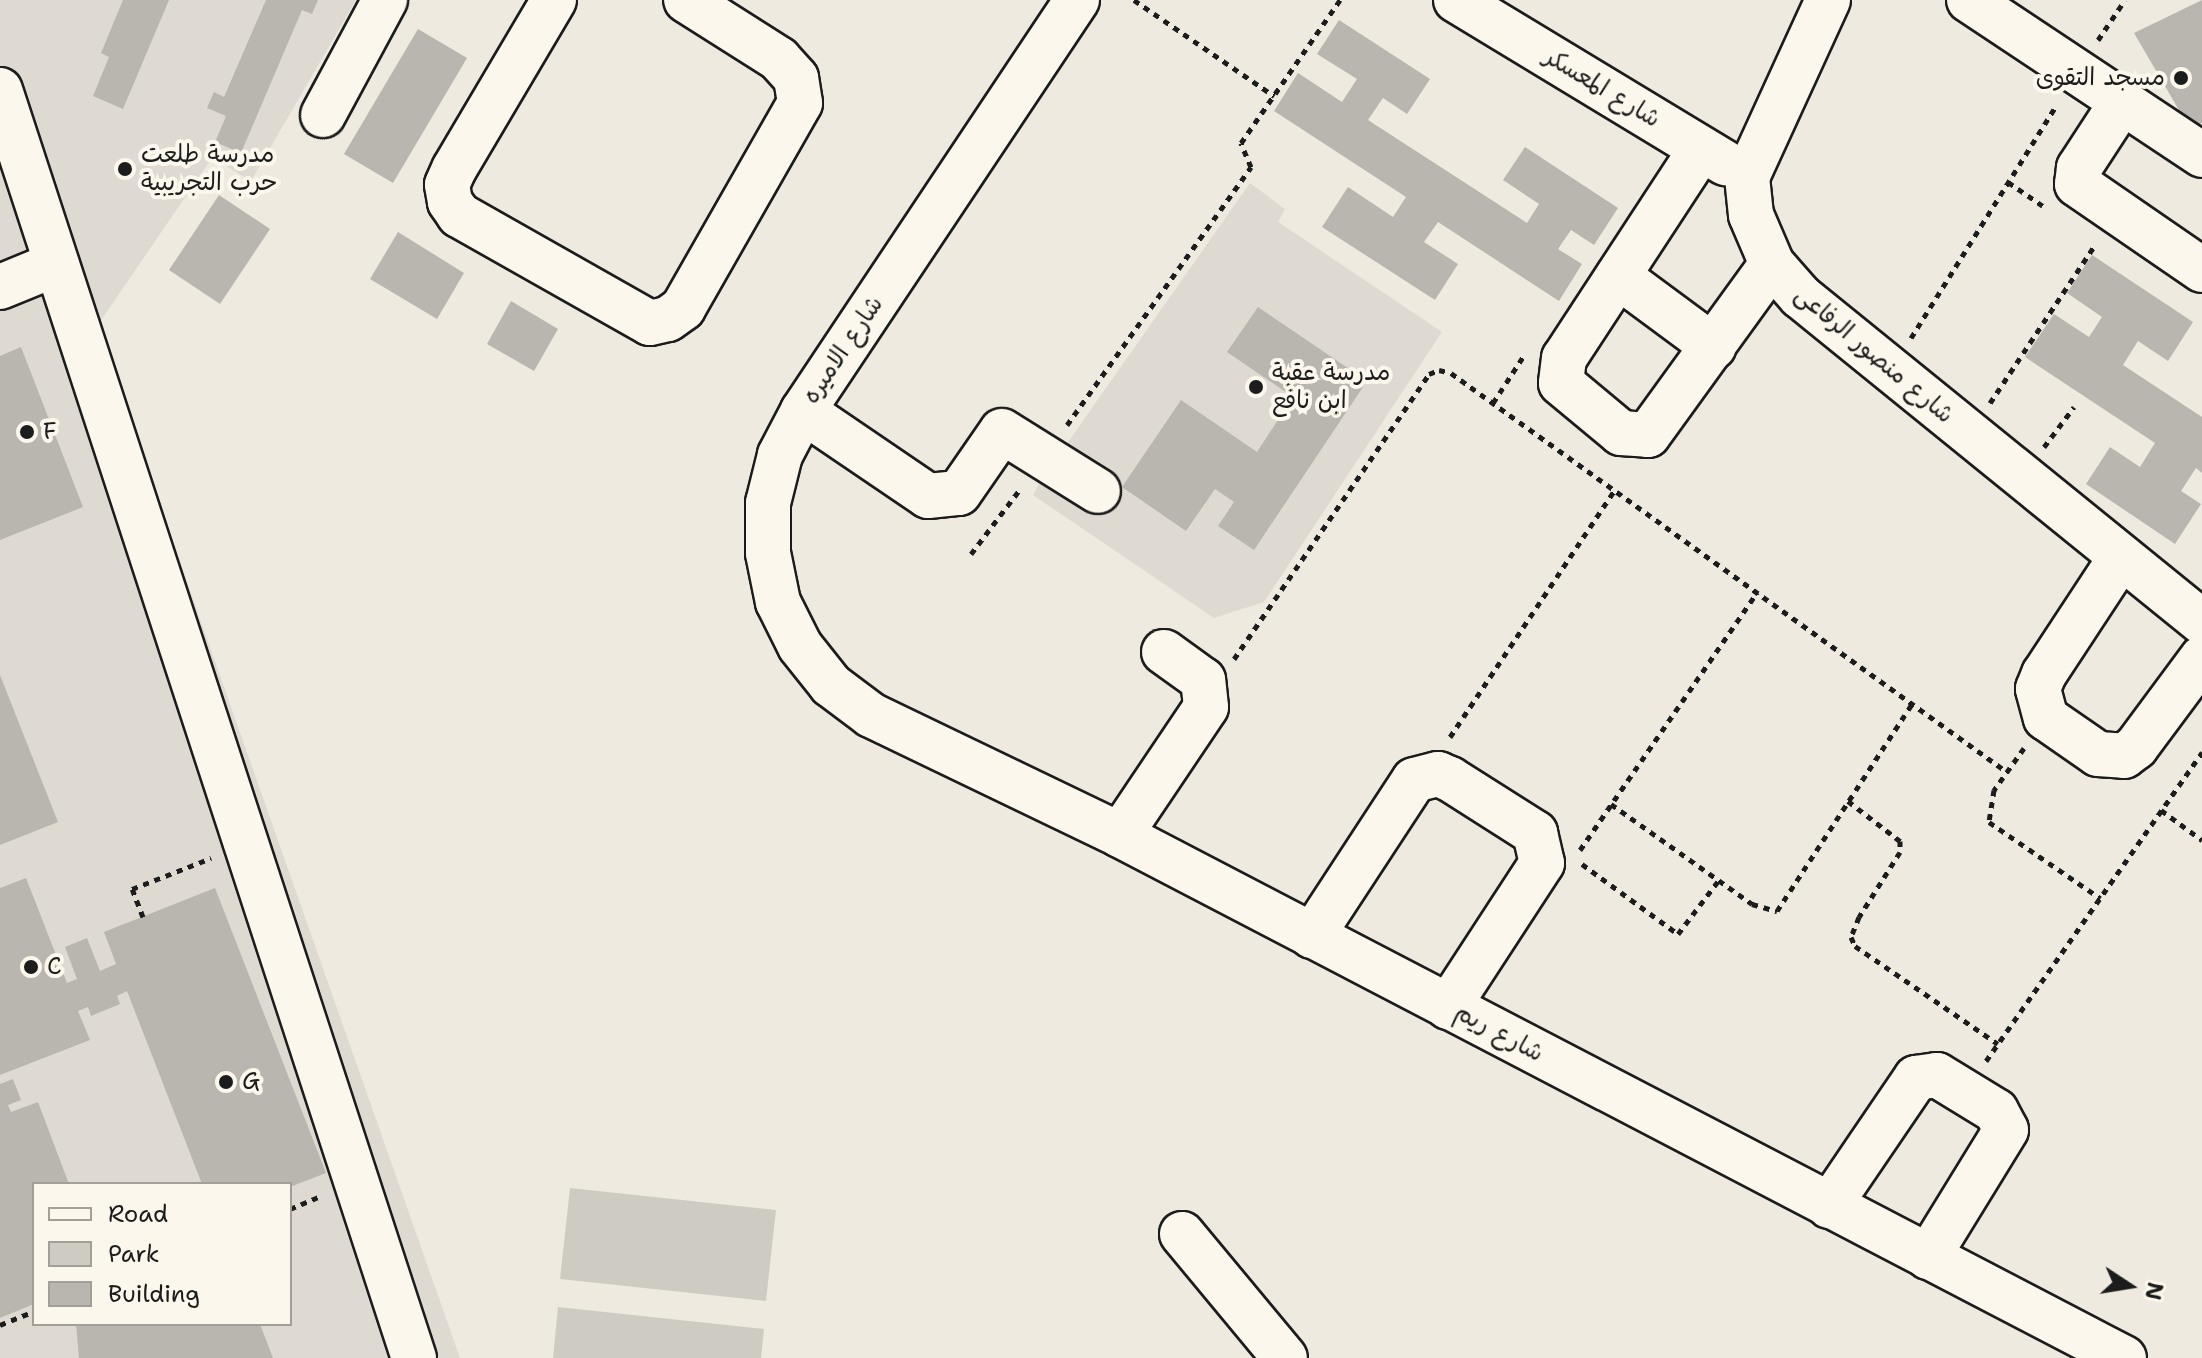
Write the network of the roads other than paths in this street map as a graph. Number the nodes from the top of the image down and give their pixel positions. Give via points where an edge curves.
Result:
1 (385, 0) edge
2 (554, 0) edge
3 (686, 0) edge
4 (1077, 0) edge
5 (1828, 0) edge
6 (1969, 0) edge
7 (1472, 4) edge
8 (0, 90) edge
9 (2122, 102) junction
10 (323, 115) dead end
11 (1701, 149) junction
12 (2202, 155) edge
13 (1747, 177) junction
14 (56, 264) junction
15 (1772, 264) junction
16 (2202, 270) edge
17 (1618, 276) junction
18 (0, 287) edge
19 (1714, 347) junction
20 (803, 411) junction
21 (1098, 491) dead end
22 (2121, 557) junction
23 (2202, 622) edge
24 (1164, 652) dead end
25 (2202, 658) edge
26 (871, 715) joint
27 (1120, 835) junction
28 (1312, 936) junction
29 (1448, 1007) junction
30 (1829, 1206) junction
31 (1182, 1234) dead end
32 (1928, 1257) junction
33 (414, 1358) edge
34 (1285, 1358) edge
35 (2124, 1358) edge

1 - 10 street
2 - 3 street via 454,169 447,185 450,202 459,215 650,323 683,308 800,103 796,78 779,59
4 - 20 street, شارع الاميره
5 - 13 street
6 - 9 street
7 - 11 street, شارع المعسكر
8 - 14 street
9 - 12 street
9 - 16 street via 2079,168 2077,184
11 - 13 street, شارع المعسكر
11 - 17 street
13 - 15 street, شارع منصور الرفاعى via 1751,215
14 - 18 street
14 - 33 street
15 - 19 street
15 - 22 street, شارع منصور الرفاعى via 1800,296
17 - 19 street
17 - 19 street via 1559,370 1561,383 1621,433 1648,435 1659,426
20 - 21 street via 928,496 959,493 1002,431
20 - 26 street, شارع الاميره via 780,455 768,503 768,553 778,602 831,685
22 - 23 street, شارع منصور الرفاعى
22 - 25 street via 2044,674 2038,689 2046,718 2098,754 2124,756
24 - 27 street via 1203,680 1209,696
26 - 27 street, شارع ريم
27 - 28 street, شارع ريم
28 - 29 street, شارع ريم
28 - 29 street via 1414,780 1425,775 1450,779 1535,833 1542,863
29 - 30 street, شارع ريم
30 - 32 street, شارع ريم
30 - 32 street via 1916,1078 1937,1075 1996,1111 2006,1130
31 - 34 street
32 - 35 street, شارع ريم

